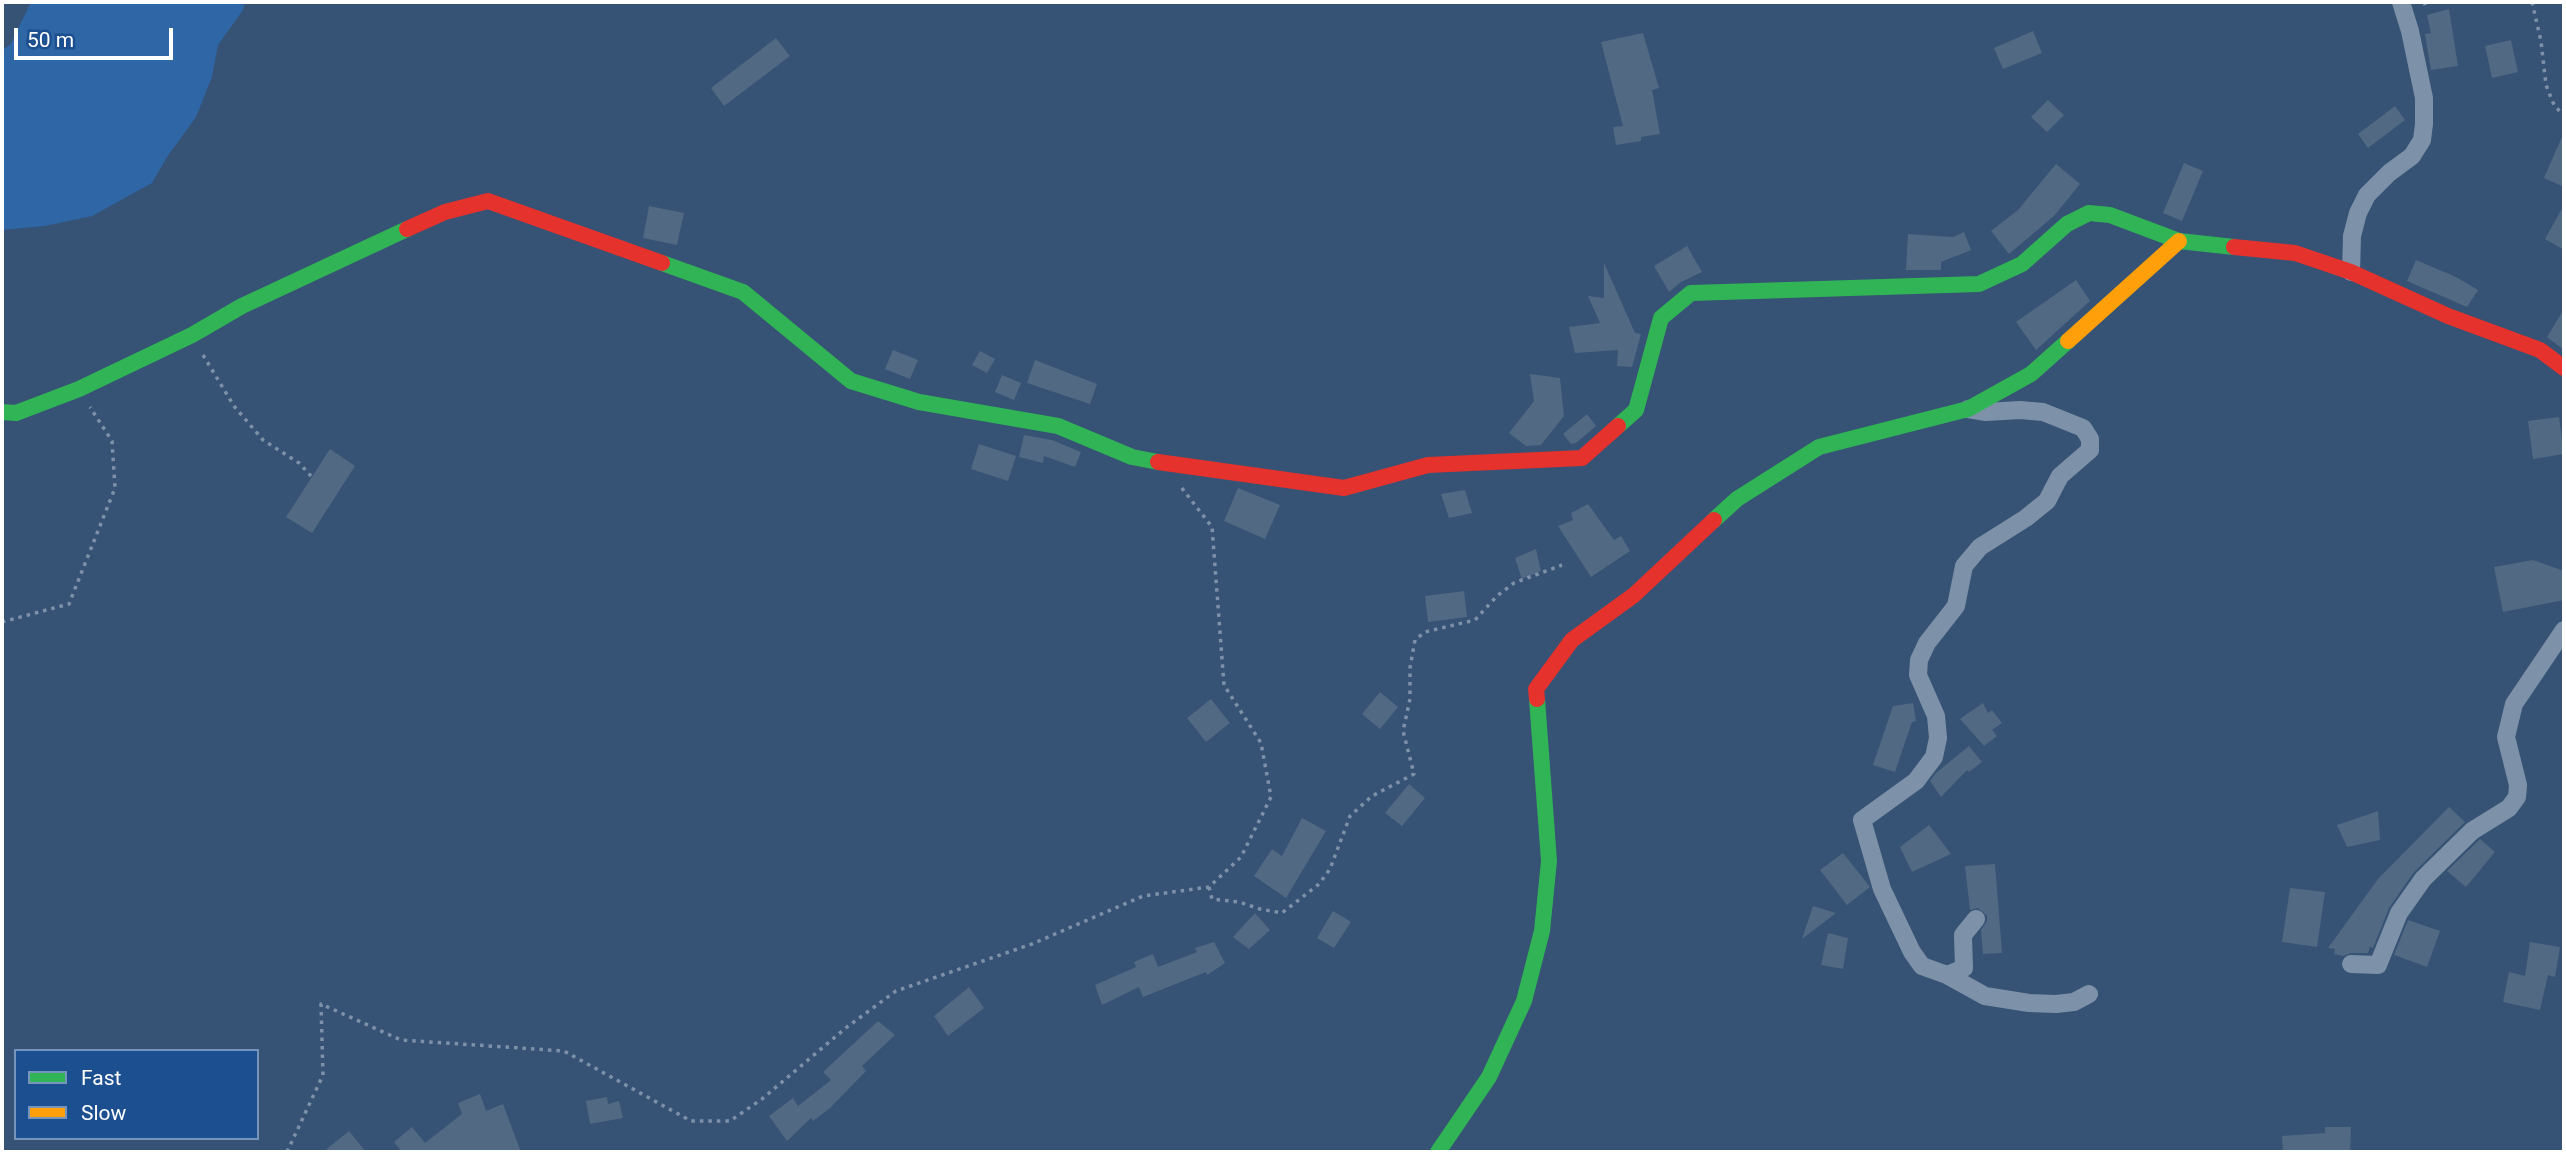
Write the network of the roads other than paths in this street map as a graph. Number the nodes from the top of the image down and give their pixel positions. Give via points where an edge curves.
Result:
1 (2401, 2) edge
2 (2179, 241) junction
3 (2351, 272) junction
4 (2564, 368) edge
5 (1968, 410) junction
6 (2, 412) edge
7 (2564, 630) edge
8 (1976, 919) dead end
9 (2351, 964) dead end
10 (1947, 975) junction
11 (2089, 994) dead end
12 (1438, 1152) edge

1 - 3 street via 2424,98 2422,140 2412,156 2367,195 2352,236
2 - 3 main road via 2294,253
2 - 5 main road via 2031,374
2 - 6 main road via 2110,215 2089,213 2067,224 2022,264 1979,284 1691,293 1661,318 1636,410 1582,458 1428,465 1344,488 1132,457 1058,426 919,402 851,381 743,292 488,201 445,212 399,232 79,389 16,413
3 - 4 main road via 2448,316 2540,350
5 - 10 street via 2043,412 2083,428 2090,450 2060,475 2047,501 1980,547 1964,566 1956,606 1919,660 1918,675 1936,716 1934,757 1916,781 1862,820 1882,889 1912,953 1922,966
5 - 12 main road via 1819,447 1737,499 1634,595 1572,640 1536,689 1549,861 1542,931 1524,1001 1489,1076
7 - 9 street via 2514,704 2506,737 2517,797 2509,808 2472,831 2423,879 2399,913 2378,965
8 - 10 street via 1963,935 1964,968
10 - 11 street via 1985,996 2029,1003 2074,1002

